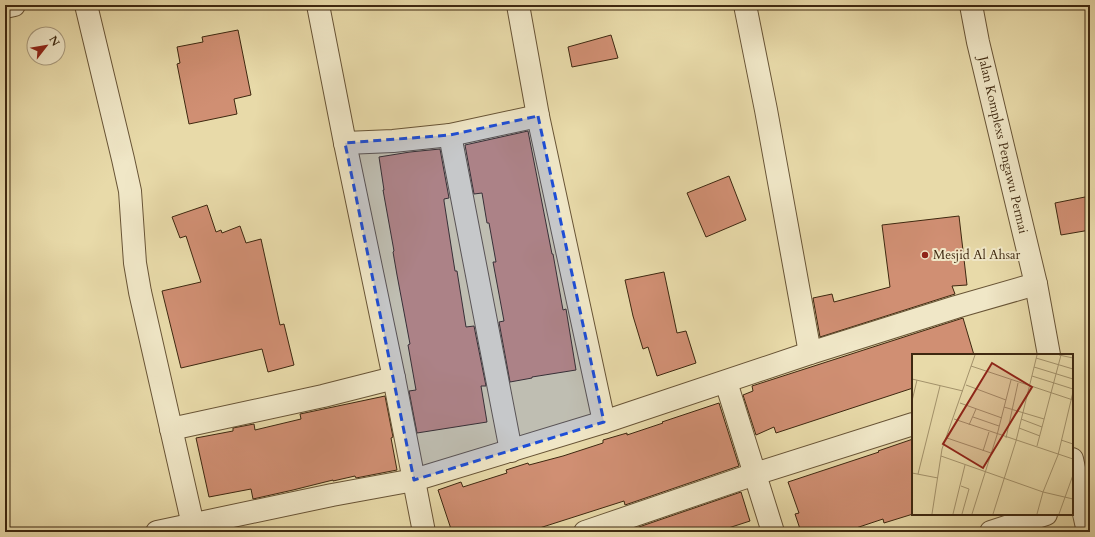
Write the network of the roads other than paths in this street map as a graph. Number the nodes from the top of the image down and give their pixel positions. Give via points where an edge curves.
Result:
1 (14, 5) edge
2 (86, 5) edge
3 (318, 5) edge
4 (518, 5) edge
5 (745, 5) edge
6 (971, 5) edge
7 (5, 7) edge
8 (538, 116) junction
9 (450, 135) junction
10 (345, 143) junction
11 (1036, 284) junction
12 (810, 353) junction
13 (1049, 354) edge
14 (394, 378) junction
15 (726, 382) junction
16 (604, 422) junction
17 (912, 424) edge
18 (171, 429) junction
19 (511, 451) junction
20 (1073, 464) edge
21 (755, 474) junction
22 (414, 480) junction
23 (1081, 502) edge
24 (1043, 515) edge
25 (192, 525) junction
26 (157, 532) edge
27 (424, 532) edge
28 (584, 532) edge
29 (773, 532) edge
30 (991, 532) edge
31 (1088, 532) edge

1 - 7 street
2 - 18 street via 124,159 130,191 135,263 140,292
3 - 10 street
4 - 8 street
5 - 12 street
6 - 11 street, Jalan Komplexs Pengawu Permai
8 - 9 street
8 - 16 street
9 - 10 street
9 - 19 street
10 - 14 street
11 - 12 street
11 - 13 street, Jalan Komplexs Pengawu Permai
12 - 15 street
14 - 18 street
14 - 22 street
15 - 16 street
15 - 21 street
16 - 19 street
17 - 21 street
18 - 25 street
19 - 22 street
20 - 23 street
21 - 28 street
21 - 29 street
22 - 25 street
22 - 27 street
23 - 31 street
24 - 30 street
25 - 26 street

